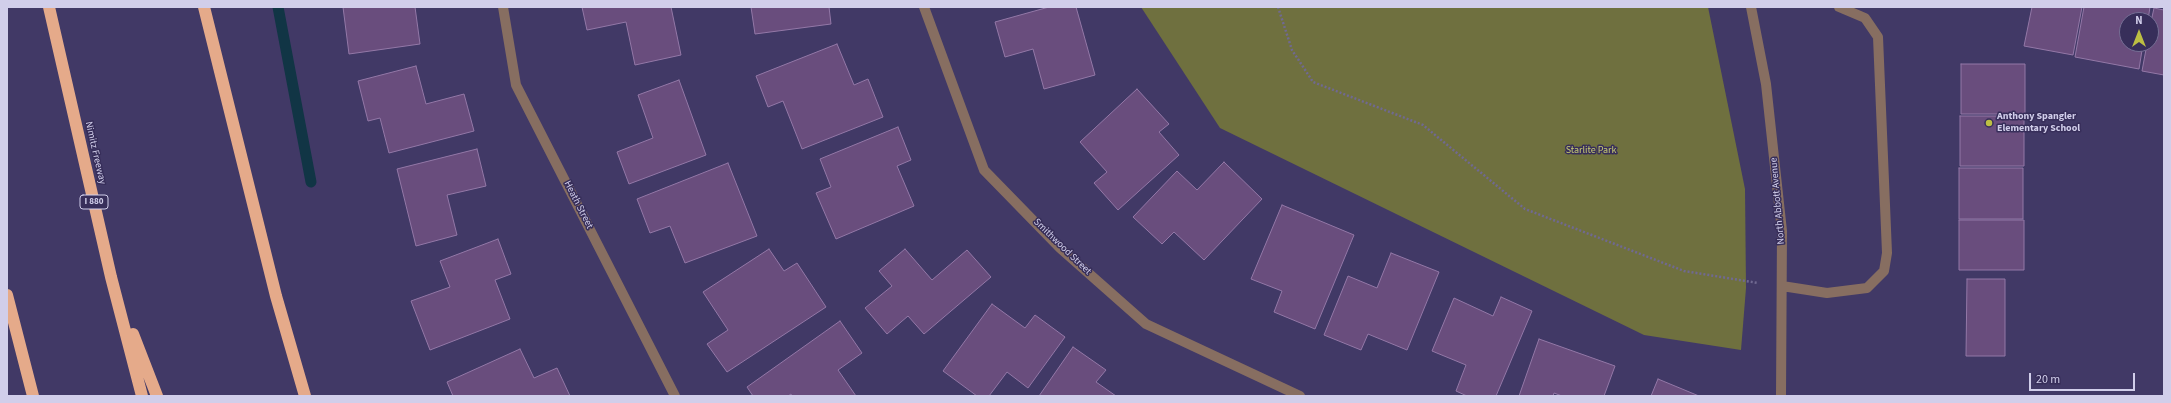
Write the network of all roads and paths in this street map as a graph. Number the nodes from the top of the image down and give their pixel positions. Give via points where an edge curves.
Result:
1 (49, 7) edge
2 (204, 7) edge
3 (503, 7) edge
4 (924, 7) edge
5 (1278, 7) edge
6 (1751, 7) edge
7 (1839, 7) edge
8 (111, 277) junction
9 (1782, 286) junction
10 (7, 295) edge
11 (33, 396) edge
12 (142, 396) edge
13 (157, 396) edge
14 (305, 396) edge
15 (675, 396) edge
16 (1300, 396) edge
17 (1782, 396) edge

1 - 8 highway, Nimitz Freeway / I 880
2 - 14 highway via 276,296
3 - 15 street, Heath Street via 516,85
4 - 16 street, Smithwood Street via 984,170 1060,248 1146,324
5 - 9 path via 1292,50 1313,82 1423,125 1525,209 1684,272
6 - 9 street, North Abbott Avenue via 1766,84 1782,231
7 - 9 street via 1865,18 1878,37 1887,253 1884,272 1867,288 1827,293
8 - 12 highway, Nimitz Freeway / I 880
8 - 13 highway
9 - 17 street, North Abbott Avenue
10 - 11 highway

